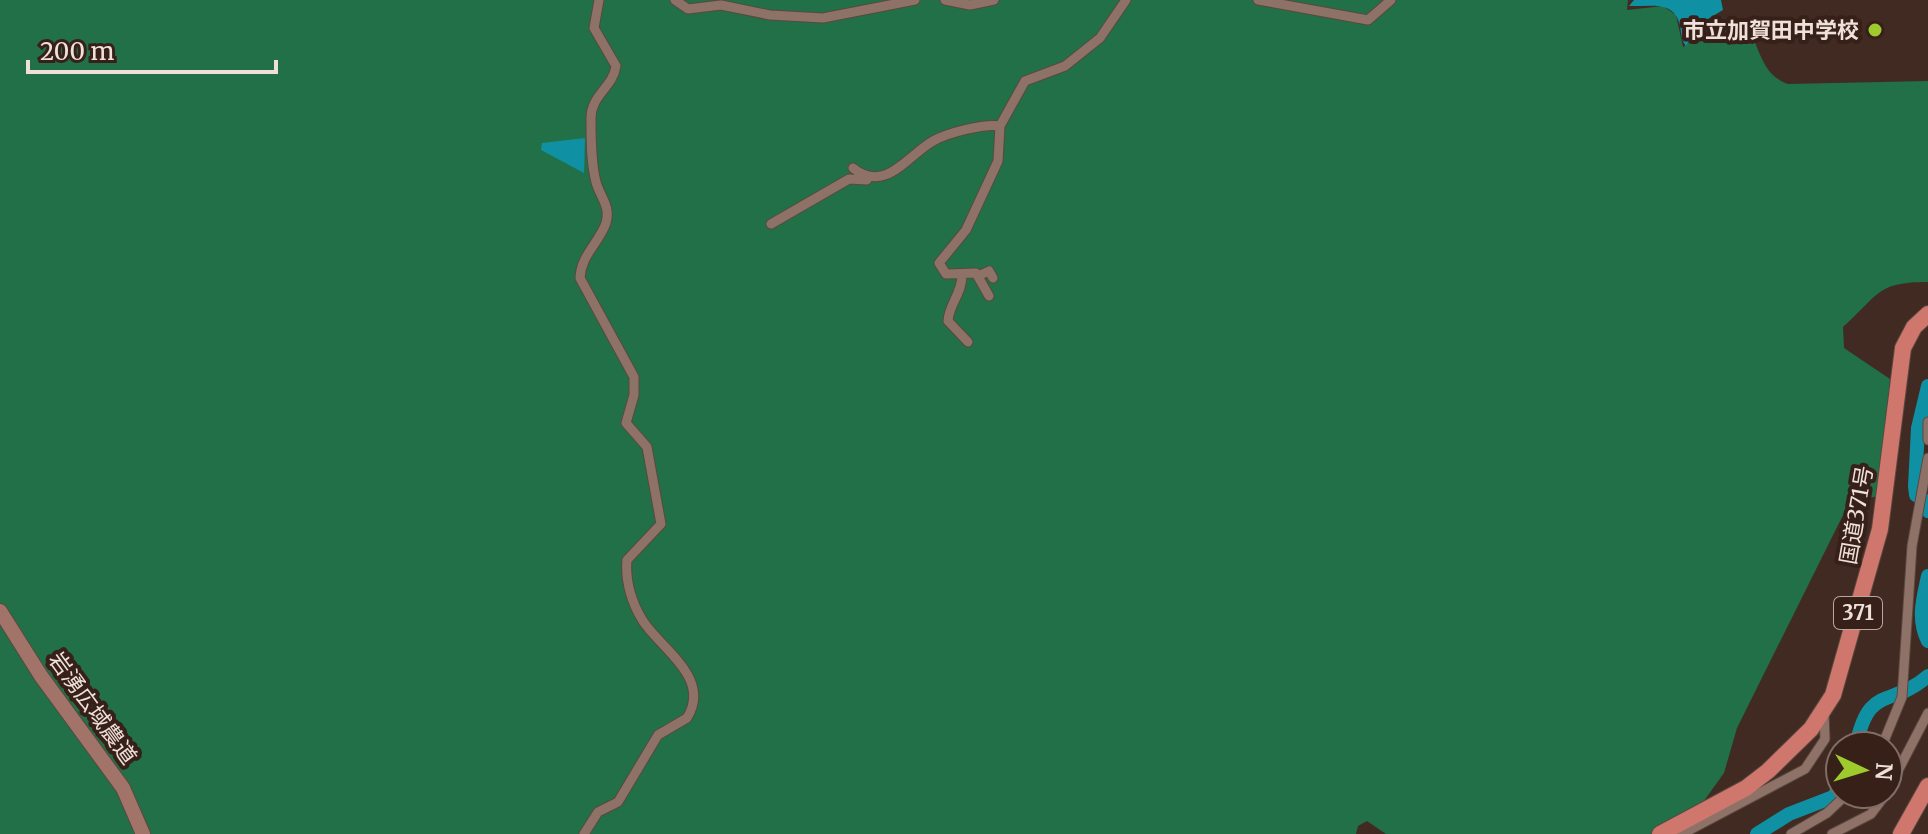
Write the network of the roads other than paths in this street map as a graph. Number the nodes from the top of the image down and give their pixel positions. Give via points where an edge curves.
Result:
1 (599, 0) edge
2 (675, 0) edge
3 (915, 0) edge
4 (945, 0) edge
5 (994, 0) edge
6 (1258, 0) edge
7 (1391, 0) edge
8 (1129, 3) edge
9 (1000, 126) junction
10 (853, 168) dead end
11 (879, 178) junction
12 (771, 224) dead end
13 (964, 275) junction
14 (978, 276) junction
15 (993, 278) dead end
16 (965, 288) dead end
17 (989, 296) dead end
18 (1928, 314) edge
19 (968, 342) dead end
20 (1928, 422) edge
21 (1928, 440) edge
22 (1928, 458) edge
23 (0, 611) edge
24 (1824, 713) junction
25 (1928, 713) edge
26 (1889, 730) edge
27 (1904, 759) edge
28 (1928, 786) edge
29 (1830, 810) edge
30 (1874, 810) edge
31 (143, 834) edge
32 (584, 834) edge
33 (1660, 834) edge
34 (1682, 834) edge
35 (1791, 834) edge
36 (1832, 834) edge
37 (1901, 834) edge

1 - 32 street via 594,28 616,66 592,102 590,118 595,175 607,204 607,221 581,265 580,278 634,377 626,423 647,447 660,517 657,530 627,560 631,597 645,625 682,662 693,699 687,718 658,735 618,802 598,812
2 - 3 street via 688,9 721,5 814,18
4 - 5 street via 970,5
6 - 7 street via 1368,20
8 - 9 street via 1106,32 1065,66 1025,81
9 - 11 street via 934,140 912,161
9 - 13 street via 998,161 966,230 939,263 946,274
10 - 11 street
11 - 12 street via 849,179
13 - 14 street
13 - 16 street
13 - 19 street via 948,321
14 - 15 street via 989,271
14 - 17 street
18 - 24 highway, 国道371号 / 371 via 1903,348 1873,560
20 - 21 street
22 - 26 street via 1909,573 1904,685
23 - 31 street, 岩湧広域農道 via 123,788
24 - 33 highway, 国道371号 / 371 via 1793,749 1746,788
24 - 34 street via 1825,739 1805,769
25 - 27 street
28 - 37 highway
29 - 35 street
30 - 36 street

